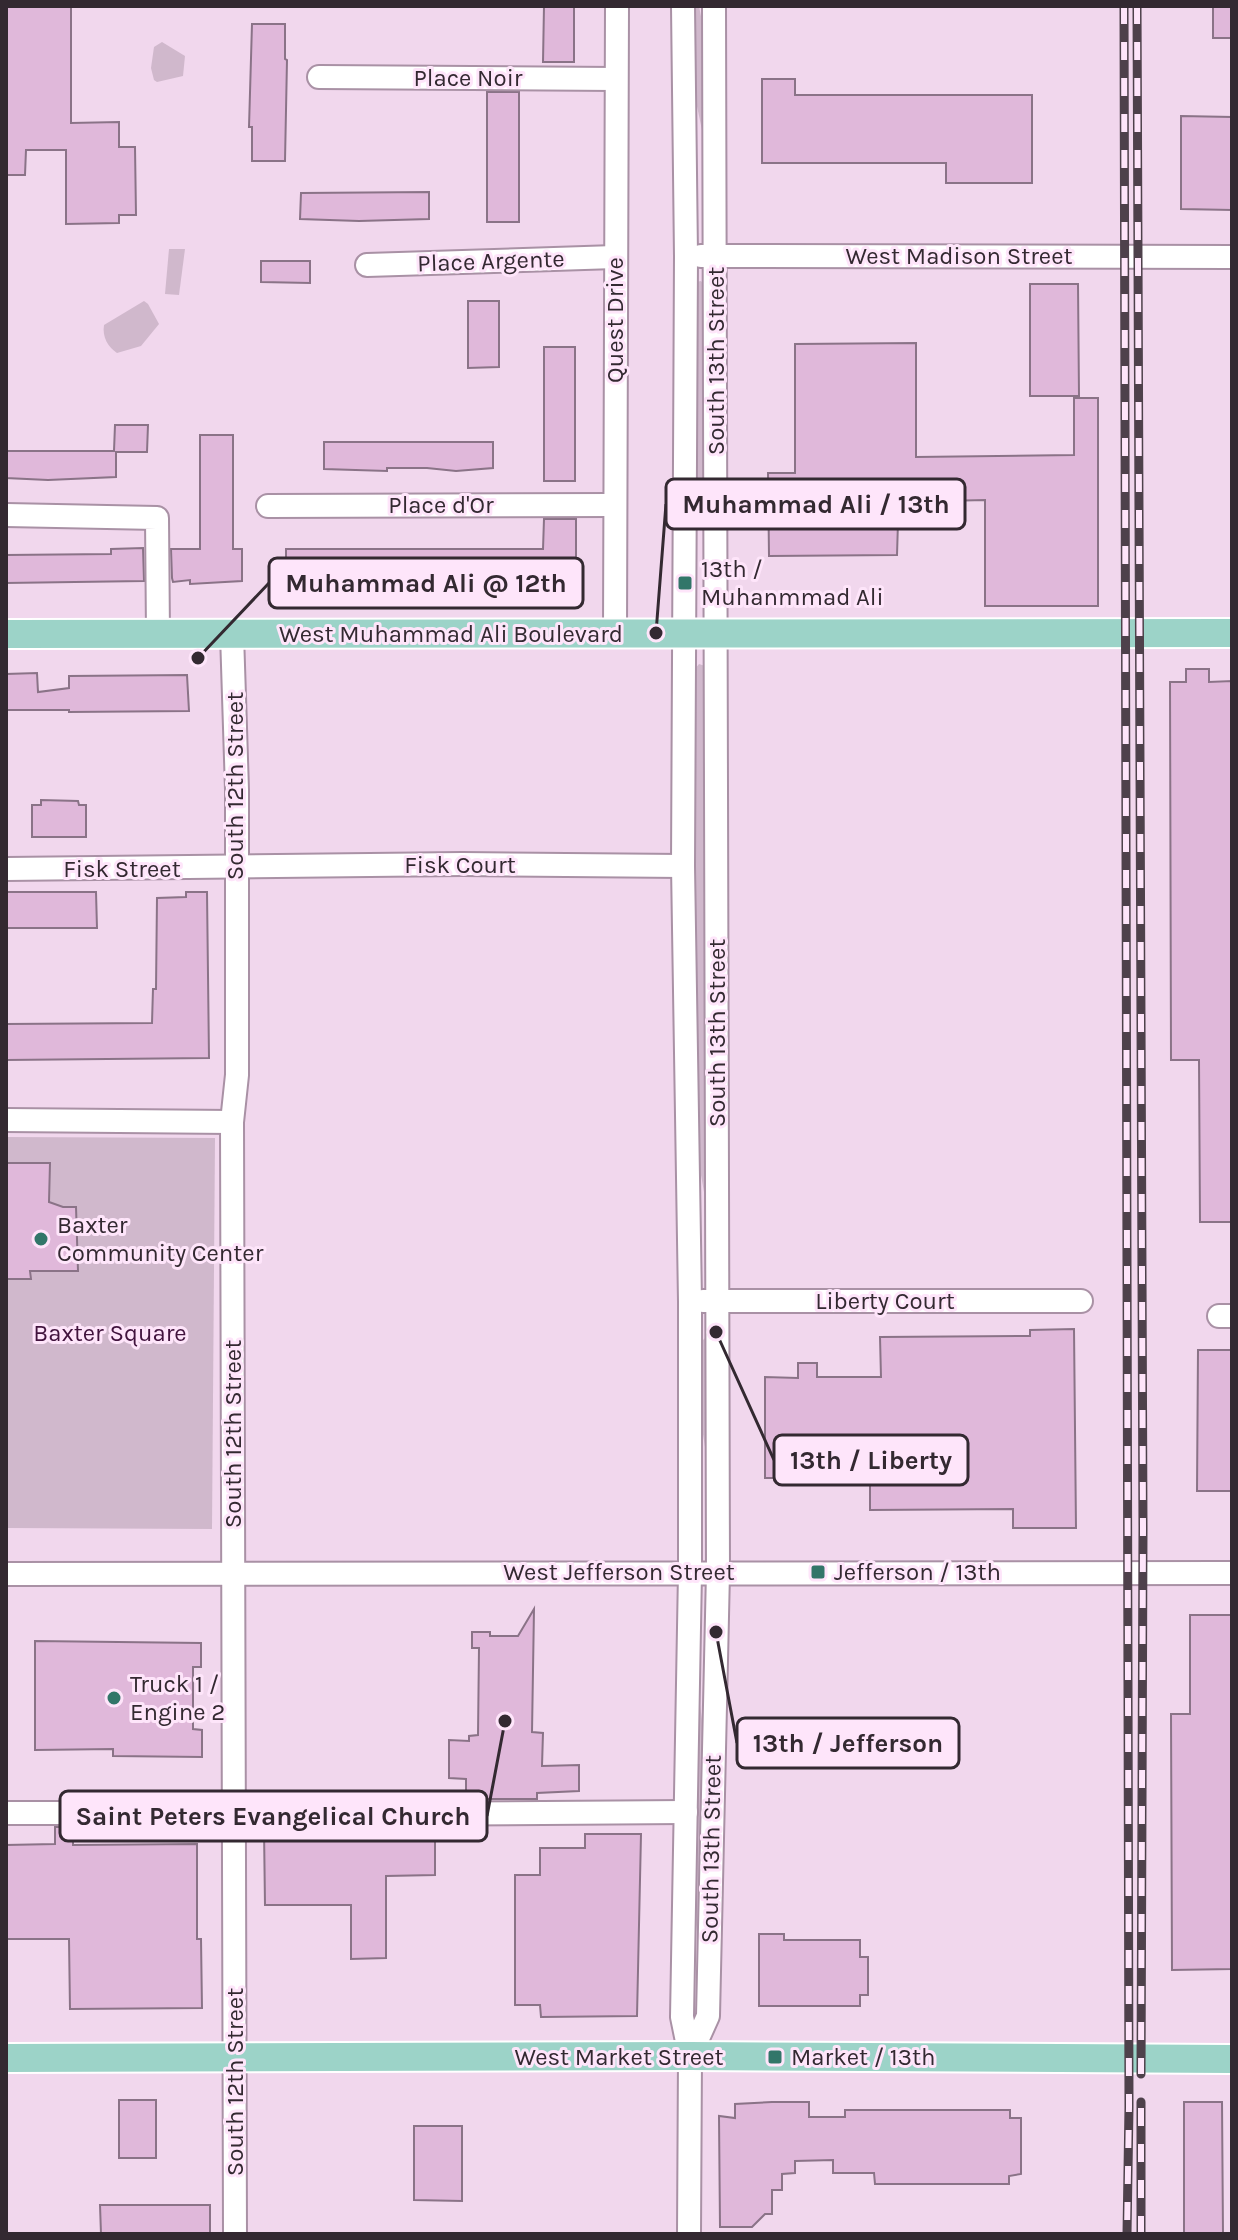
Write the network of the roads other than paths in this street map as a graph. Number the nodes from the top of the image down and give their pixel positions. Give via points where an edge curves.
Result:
1 (617, 6) edge
2 (683, 6) edge
3 (714, 6) edge
4 (319, 77) dead end
5 (616, 79) junction
6 (686, 256) junction
7 (715, 256) junction
8 (615, 257) junction
9 (1232, 257) edge
10 (367, 265) dead end
11 (615, 505) junction
12 (268, 506) dead end
13 (6, 515) edge
14 (684, 633) junction
15 (717, 633) junction
16 (1232, 633) edge
17 (6, 634) edge
18 (158, 634) junction
19 (232, 634) junction
20 (615, 634) junction
21 (683, 866) junction
22 (237, 867) junction
23 (6, 869) edge
24 (6, 1120) edge
25 (232, 1122) junction
26 (716, 1301) junction
27 (1081, 1301) dead end
28 (690, 1302) junction
29 (690, 1572) junction
30 (718, 1572) junction
31 (1232, 1573) edge
32 (6, 1574) edge
33 (233, 1574) junction
34 (686, 1812) junction
35 (6, 1813) edge
36 (234, 1815) junction
37 (690, 2056) junction
38 (6, 2058) edge
39 (235, 2058) junction
40 (1232, 2059) edge
41 (235, 2234) edge
42 (689, 2234) edge

1 - 5 street, Quest Drive
2 - 6 street, South 13th Street
3 - 7 street, South 13th Street
4 - 5 street, Place Noir
5 - 8 street, Quest Drive
6 - 7 street, West Madison Street
6 - 14 street, South 13th Street
7 - 9 street, West Madison Street
7 - 15 street, South 13th Street
8 - 10 street, Place Argente
8 - 11 street, Quest Drive
11 - 12 street, Place d'Or
11 - 20 street, Quest Drive
13 - 18 street via 157,518
14 - 15 main road, West Muhammad Ali Boulevard
14 - 20 main road, West Muhammad Ali Boulevard
14 - 21 street, South 13th Street
15 - 16 main road, West Muhammad Ali Boulevard
15 - 26 street, South 13th Street
17 - 18 main road, West Muhammad Ali Boulevard
18 - 19 main road, West Muhammad Ali Boulevard
19 - 20 main road, West Muhammad Ali Boulevard
19 - 22 street, South 12th Street
21 - 22 street, Fisk Court
21 - 28 street, South 13th Street
22 - 23 street, Fisk Street
22 - 25 street, South 12th Street via 237,1075
24 - 25 street
25 - 33 street, South 12th Street
26 - 27 street, Liberty Court
26 - 28 street, Liberty Court
26 - 30 street, South 13th Street
28 - 29 street, South 13th Street
29 - 30 street, West Jefferson Street
29 - 33 street, West Jefferson Street
29 - 34 street, South 13th Street
30 - 31 street, West Jefferson Street
30 - 37 street, South 13th Street via 708,2016
32 - 33 street, West Jefferson Street
33 - 36 street, South 12th Street
34 - 36 street
34 - 37 street, South 13th Street via 682,2017
35 - 36 street
36 - 39 street, South 12th Street
37 - 39 main road, West Market Street
37 - 40 main road, West Market Street
37 - 42 street, South 13th Street
38 - 39 main road, West Market Street
39 - 41 street, South 12th Street

